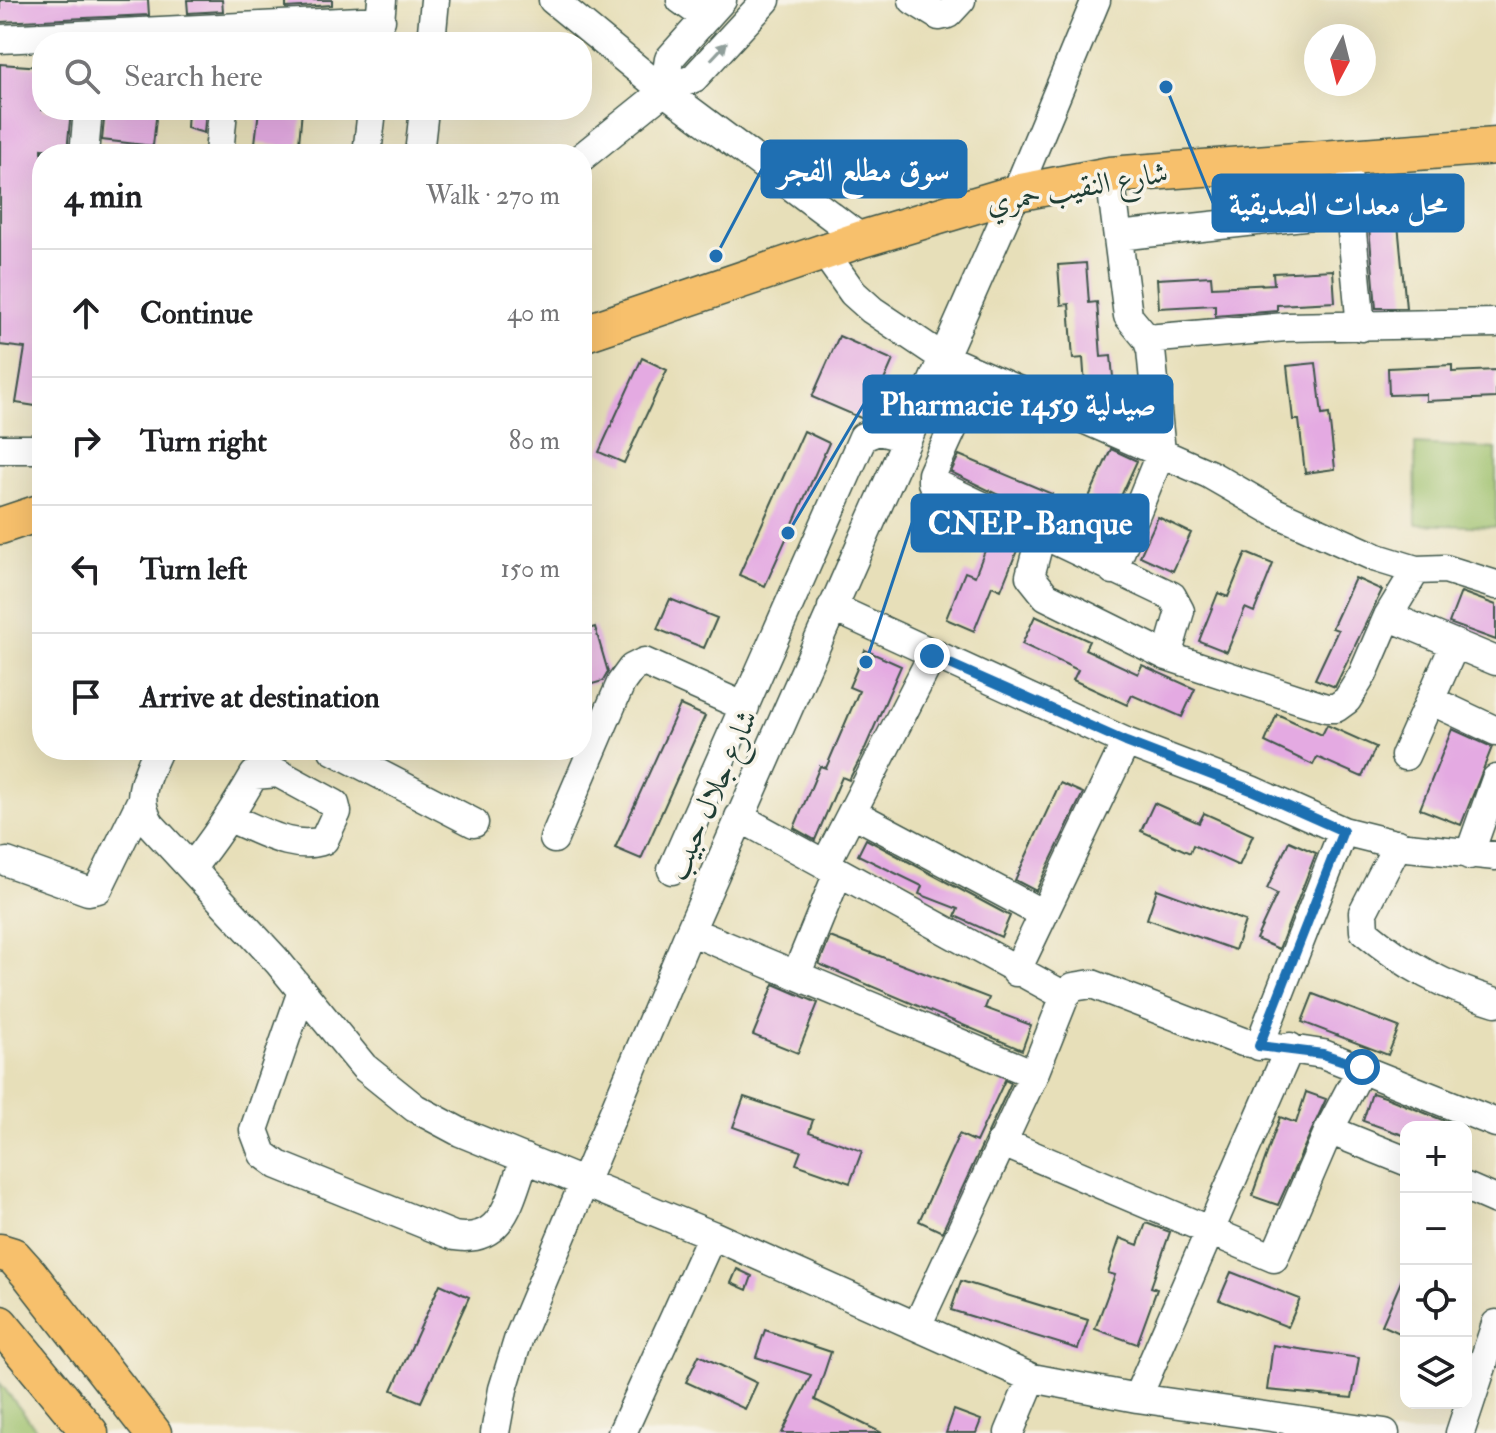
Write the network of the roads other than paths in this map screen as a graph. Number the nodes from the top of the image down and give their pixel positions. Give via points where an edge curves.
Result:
1 (435, 0) edge
2 (553, 0) edge
3 (681, 0) edge
4 (766, 0) edge
5 (913, 0) edge
6 (961, 0) edge
7 (1086, 5) edge
8 (714, 9) edge
9 (380, 21) edge
10 (264, 32) edge
11 (432, 32) edge
12 (32, 38) edge
13 (0, 39) edge
14 (664, 91) junction
15 (87, 120) edge
16 (222, 120) edge
17 (371, 120) edge
18 (423, 120) edge
19 (85, 144) edge
20 (220, 144) edge
21 (368, 144) edge
22 (420, 144) edge
23 (1496, 146) edge
24 (592, 149) edge
25 (1346, 156) junction
26 (1110, 175) junction
27 (1016, 193) junction
28 (1350, 211) junction
29 (1118, 236) junction
30 (862, 239) junction
31 (824, 252) junction
32 (1496, 323) edge
33 (1361, 327) junction
34 (592, 331) edge
35 (1147, 339) junction
36 (942, 357) junction
37 (978, 373) junction
38 (907, 438) junction
39 (0, 449) edge
40 (32, 449) edge
41 (1161, 452) junction
42 (32, 515) edge
43 (0, 526) edge
44 (1041, 535) junction
45 (1113, 570) junction
46 (1416, 570) junction
47 (1496, 585) edge
48 (832, 607) junction
49 (1388, 616) junction
50 (1455, 644) junction
51 (932, 656) junction
52 (1167, 656) junction
53 (1496, 661) edge
54 (1430, 700) junction
55 (745, 707) junction
56 (1496, 731) edge
57 (1126, 742) junction
58 (592, 751) edge
59 (1405, 756) dead end
60 (154, 760) edge
61 (352, 760) edge
62 (588, 760) edge
63 (1496, 779) edge
64 (140, 803) junction
65 (853, 813) junction
66 (739, 817) junction
67 (229, 818) dead end
68 (474, 823) dead end
69 (1343, 831) junction
70 (554, 839) dead end
71 (1398, 844) junction
72 (1482, 856) edge
73 (7, 862) dead end
74 (191, 868) junction
75 (832, 869) junction
76 (672, 870) dead end
77 (1043, 914) junction
78 (690, 931) junction
79 (1016, 972) junction
80 (797, 973) junction
81 (302, 991) junction
82 (1065, 996) junction
83 (1496, 1002) edge
84 (1259, 1046) junction
85 (1290, 1047) junction
86 (1362, 1067) junction
87 (1034, 1074) junction
88 (1496, 1123) edge
89 (1329, 1130) junction
90 (1001, 1142) junction
91 (525, 1158) junction
92 (1400, 1159) edge
93 (585, 1182) junction
94 (1472, 1190) edge
95 (1496, 1200) edge
96 (1209, 1233) junction
97 (712, 1235) junction
98 (0, 1252) edge
99 (0, 1272) edge
100 (0, 1324) edge
101 (1496, 1324) edge
102 (917, 1326) junction
103 (0, 1357) edge
104 (1032, 1378) junction
105 (1137, 1398) junction
106 (1310, 1428) edge
107 (62, 1433) edge
108 (90, 1433) edge
109 (126, 1433) edge
110 (153, 1433) edge
111 (495, 1433) edge
112 (622, 1433) edge
113 (1009, 1433) edge
114 (1385, 1433) edge
115 (1460, 1433) edge

1 - 11 street
2 - 14 street
3 - 8 street
14 -> 4 street via 694,78
5 - 6 street via 939,16
7 - 27 street, شارع جلال حبيب
8 - 14 street via 669,59
9 - 10 street
12 - 13 street
14 - 24 street
14 - 30 street
15 - 19 street
16 - 20 street
17 - 21 street
18 - 22 street
23 - 25 main road, شارع النقيب حمري
25 - 26 main road, شارع النقيب حمري
25 - 28 street
26 - 27 main road, شارع النقيب حمري
26 - 29 street
27 - 30 main road, شارع النقيب حمري
27 - 36 street, شارع جلال حبيب
28 - 29 street
28 - 33 street
29 - 35 street via 1128,316
30 - 31 main road, شارع النقيب حمري
31 - 34 main road, شارع النقيب حمري
31 - 36 street via 872,310
32 - 33 street
33 - 35 street via 1286,327
35 - 41 street
36 - 37 street
36 - 38 street, شارع جلال حبيب
37 - 41 street
37 - 44 street via 932,482
38 - 48 street, شارع جلال حبيب
38 - 55 street via 878,431 863,437
39 - 40 street
41 - 45 street
41 - 46 street via 1275,512
42 - 43 main road
44 - 45 street
44 - 52 street via 1030,576 1039,590
45 - 52 street via 1172,596 1180,606
46 - 47 street via 1434,567
46 - 49 street
48 - 51 street
48 - 66 street, شارع جلال حبيب
49 - 50 street
49 - 52 street via 1363,674 1336,708
50 - 53 street
50 - 54 street
51 - 57 street
51 - 65 street
54 - 56 street
54 - 59 street
55 - 58 street via 644,662 621,683
55 - 76 street
57 - 69 street
57 - 77 street
60 - 64 street
61 - 68 street
62 - 70 street
63 - 72 street
64 - 73 street via 98,889 88,891
64 - 74 street via 151,825
65 - 75 street
65 - 77 street
66 - 75 street
66 - 78 street, شارع جلال حبيب
67 - 74 street
69 - 71 street
69 - 84 street
71 - 72 street
71 - 83 street via 1363,912 1364,931 1402,962
74 - 81 street
75 - 79 street
75 - 80 street
77 - 79 street
78 - 80 street
78 - 93 street, شارع جلال حبيب
79 - 82 street
80 - 87 street
81 - 91 street via 383,1086 460,1132
81 - 91 street via 254,1130 263,1154 278,1165 470,1239 495,1227
82 - 84 street via 1073,987 1092,984
82 - 87 street
84 - 85 street
85 - 86 street
85 - 96 street
86 - 88 street
86 - 89 street
87 - 90 street
89 - 92 street
89 - 96 street via 1277,1255 1270,1258
90 - 96 street
90 - 102 street
91 - 93 street
93 - 97 street
93 - 111 street, شارع جلال حبيب via 519,1337
94 - 95 street
96 - 105 street
97 - 102 street
97 - 112 street
98 - 110 main road via 17,1260 66,1317
99 - 109 main road
100 - 108 main road
101 - 115 street
102 - 104 street
103 - 107 main road
104 - 105 street
104 - 113 street
105 - 106 street
106 - 114 street

